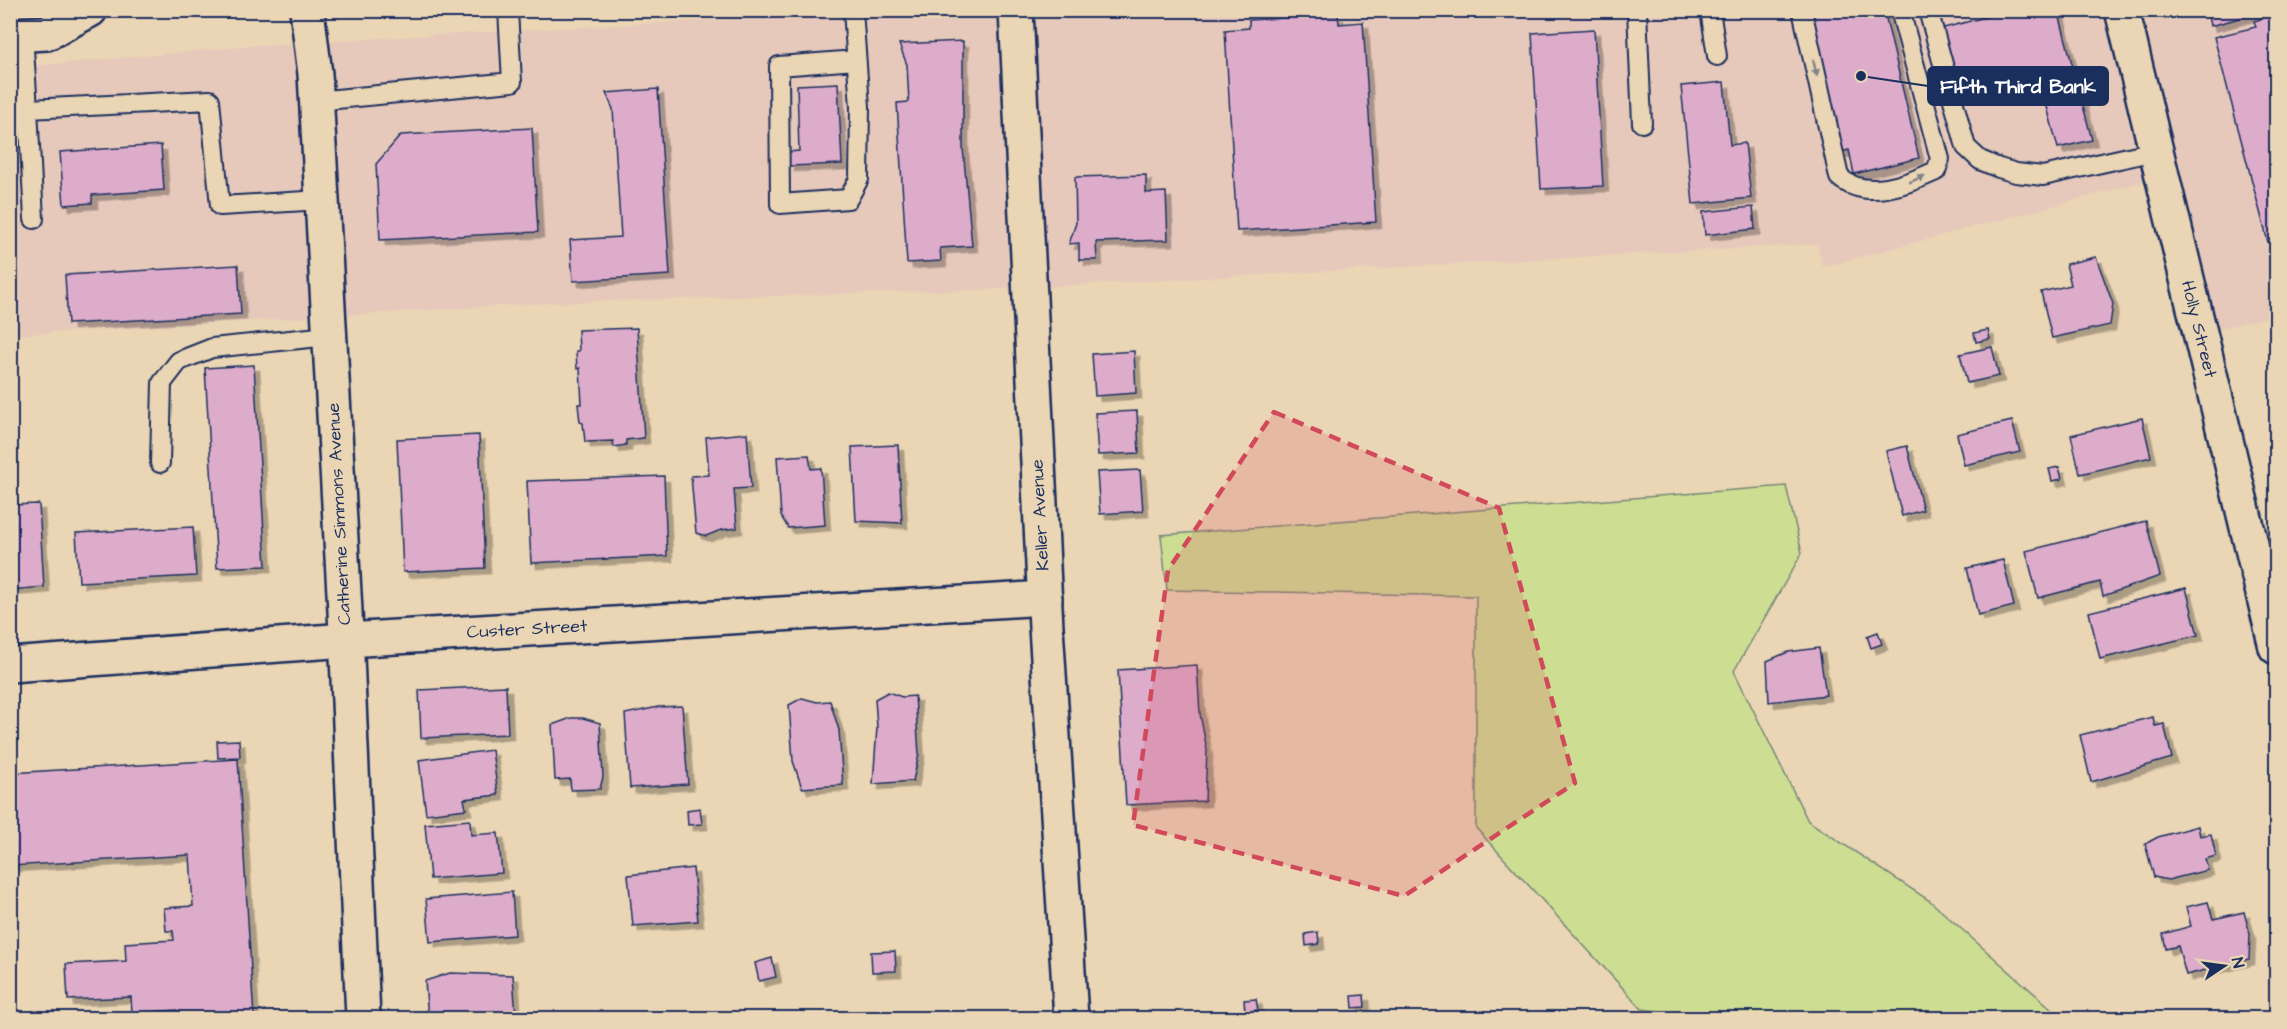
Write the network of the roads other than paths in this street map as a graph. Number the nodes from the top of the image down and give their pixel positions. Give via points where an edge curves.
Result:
1 (90, 10) edge
2 (307, 10) edge
3 (508, 10) edge
4 (854, 10) edge
5 (1016, 10) edge
6 (1637, 10) edge
7 (1710, 10) edge
8 (1802, 10) edge
9 (1900, 10) edge
10 (1928, 10) edge
11 (2122, 10) edge
12 (17, 34) edge
13 (1717, 56) dead end
14 (856, 60) junction
15 (316, 101) junction
16 (28, 109) junction
17 (1642, 123) dead end
18 (2156, 151) junction
19 (322, 200) junction
20 (34, 219) dead end
21 (329, 336) junction
22 (160, 463) dead end
23 (1044, 598) junction
24 (346, 640) junction
25 (2277, 647) edge
26 (10, 665) edge
27 (363, 1018) edge
28 (1071, 1018) edge

1 - 12 street via 47,33
2 - 15 street, Catherine Simmons Avenue
3 - 15 lane via 512,82
4 - 14 lane
5 - 23 street, Keller Avenue
6 - 17 lane
7 - 13 lane
8 -> 9 lane via 1839,177 1862,189 1910,183 1936,171 1940,159
10 - 18 lane via 1965,147 1980,160 2016,173 2043,176
11 - 18 street, Holly Street
12 - 16 lane
14 - 14 lane via 859,179 848,199 780,204 779,66
15 - 19 street, Catherine Simmons Avenue
16 - 19 lane via 210,100 220,206
16 - 20 lane
18 - 25 street, Holly Street
19 - 21 street, Catherine Simmons Avenue
21 - 22 lane via 212,348 179,361 162,383
21 - 24 street, Catherine Simmons Avenue
23 - 24 street, Custer Street
23 - 28 street, Keller Avenue
24 - 26 street, Custer Street
24 - 27 street, Catherine Simmons Avenue

